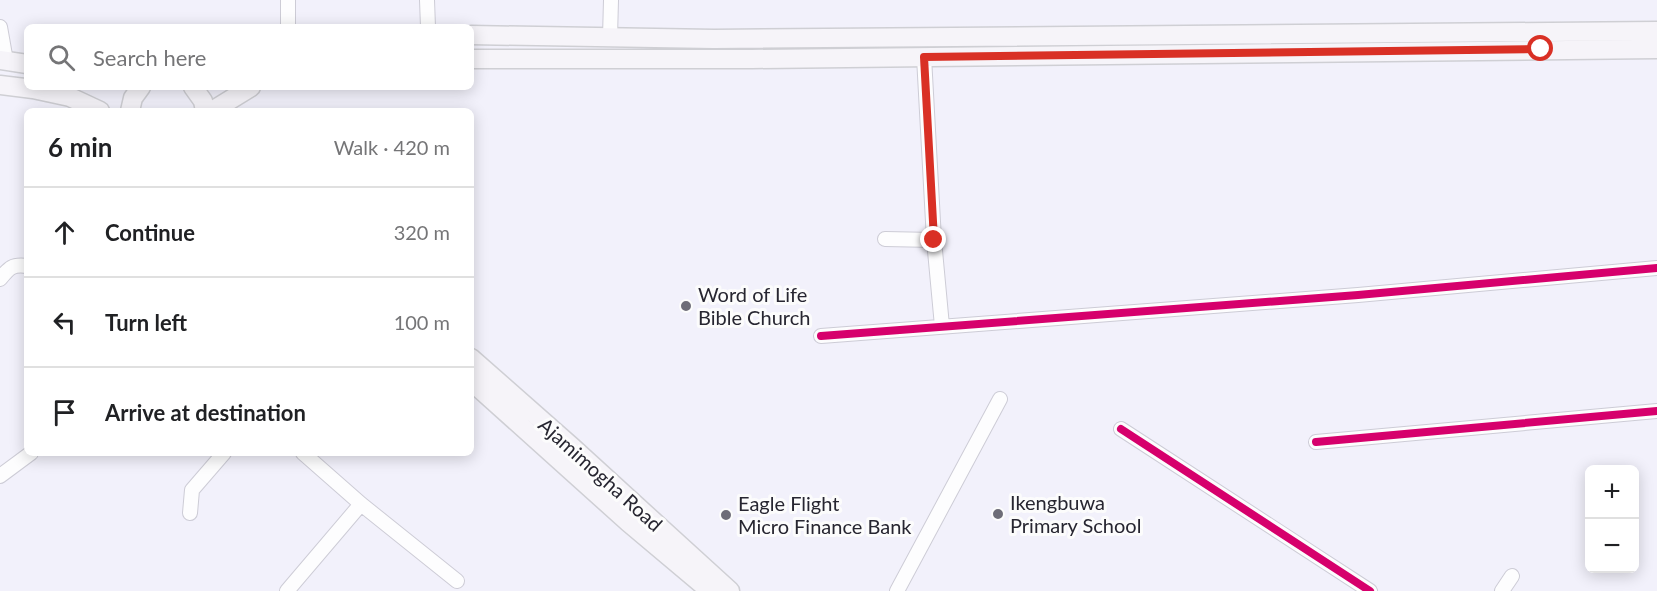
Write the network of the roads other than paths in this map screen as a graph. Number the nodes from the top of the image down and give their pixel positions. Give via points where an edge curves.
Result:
1 (288, 0) edge
2 (427, 0) edge
3 (611, 0) edge
4 (288, 24) edge
5 (428, 24) edge
6 (0, 27) edge
7 (1657, 32) edge
8 (1135, 34) junction
9 (474, 35) edge
10 (610, 37) junction
11 (1657, 49) edge
12 (1138, 54) junction
13 (924, 57) junction
14 (474, 59) edge
15 (3, 61) edge
16 (24, 64) edge
17 (0, 85) edge
18 (24, 88) edge
19 (37, 90) edge
20 (139, 90) edge
21 (195, 90) edge
22 (246, 90) edge
23 (93, 108) edge
24 (131, 108) edge
25 (204, 108) edge
26 (217, 108) edge
27 (885, 239) dead end
28 (934, 240) junction
29 (24, 265) edge
30 (1657, 268) edge
31 (0, 279) edge
32 (942, 326) junction
33 (821, 336) dead end
34 (474, 361) edge
35 (474, 384) edge
36 (1000, 399) dead end
37 (1657, 411) edge
38 (1121, 429) dead end
39 (1316, 442) dead end
40 (27, 456) edge
41 (221, 456) edge
42 (306, 456) edge
43 (0, 476) edge
44 (361, 504) junction
45 (190, 513) dead end
46 (1512, 576) dead end
47 (457, 581) dead end
48 (708, 590) edge
49 (287, 591) edge
50 (730, 591) edge
51 (897, 591) edge
52 (1370, 591) edge
53 (1502, 591) edge

1 - 4 street
2 - 5 street
3 - 10 street
6 - 15 street
7 - 8 main road
8 - 10 main road
8 - 12 main road
9 - 10 main road
11 - 12 main road
12 - 13 main road
13 - 14 main road
13 - 28 street
15 - 16 main road
17 - 18 main road
19 - 23 main road
20 - 24 main road
21 - 25 main road
22 - 26 main road
27 - 28 street
28 - 32 street
29 - 31 street via 10,266
30 - 32 street
32 - 33 street
34 - 50 main road, Ajamimogha Road
35 - 48 main road, Ajamimogha Road
36 - 51 street
37 - 39 street
38 - 52 street
40 - 43 street
41 - 45 street via 192,490
42 - 44 street
44 - 47 street
44 - 49 street
46 - 53 street

